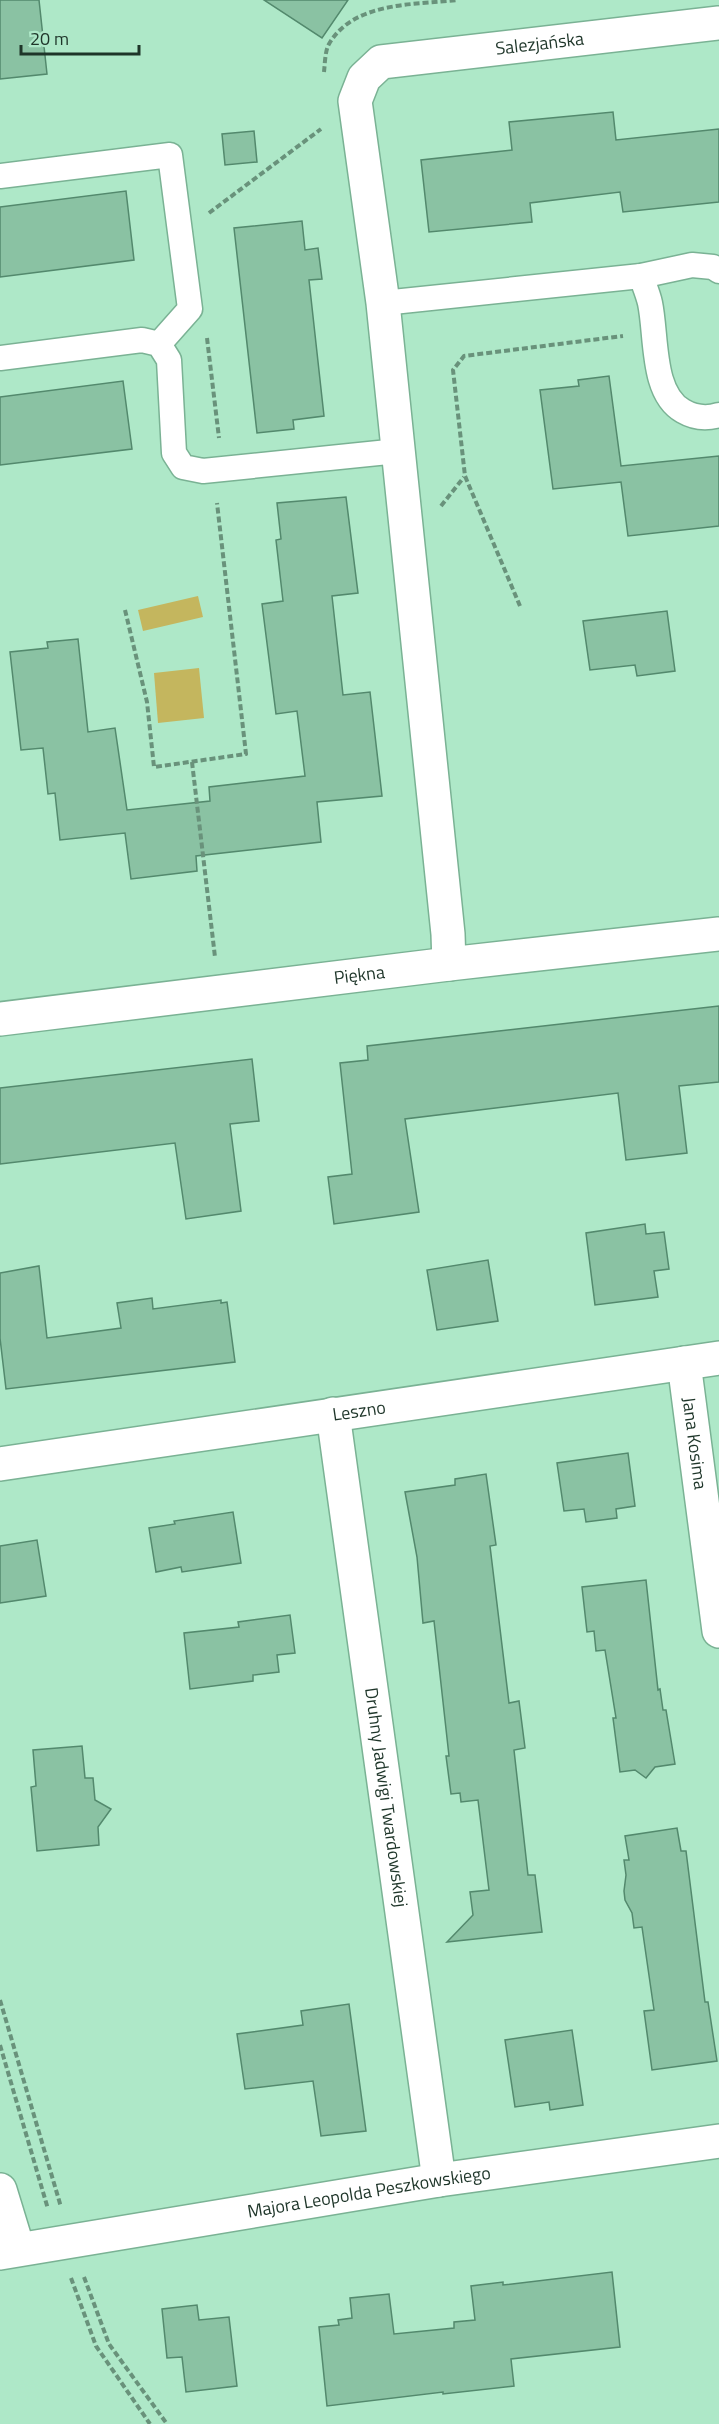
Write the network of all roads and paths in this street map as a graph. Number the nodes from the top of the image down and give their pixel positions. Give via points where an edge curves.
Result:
1 (719, 22) edge
2 (329, 123) dead end
3 (0, 176) edge
4 (203, 218) dead end
5 (719, 271) edge
6 (641, 276) junction
7 (383, 303) junction
8 (206, 330) dead end
9 (630, 336) dead end
10 (159, 344) junction
11 (0, 358) edge
12 (719, 415) edge
13 (398, 451) junction
14 (222, 469) junction
15 (465, 476) junction
16 (217, 498) dead end
17 (438, 511) dead end
18 (520, 606) dead end
19 (125, 610) dead end
20 (192, 762) junction
21 (719, 934) edge
22 (215, 958) dead end
23 (449, 964) junction
24 (0, 1018) edge
25 (719, 1358) edge
26 (684, 1363) junction
27 (333, 1414) junction
28 (0, 1464) edge
29 (719, 1630) edge
30 (719, 2141) edge
31 (439, 2180) junction
32 (0, 2190) edge
33 (9, 2251) edge

1 - 7 street, Salezjańska via 381,63 364,78 355,101
2 - 4 path
3 - 10 lane via 170,155 190,309
5 - 6 lane via 692,265
6 - 7 lane
6 - 12 lane via 650,302 661,381 667,395 693,417
7 - 13 street
8 - 14 path
9 - 15 path via 465,356 453,370
10 - 11 lane via 142,340
10 - 14 lane via 169,360 174,453 183,467
13 - 14 lane
13 - 23 street
15 - 17 path
15 - 18 path
16 - 20 path via 246,754
19 - 20 path via 147,702 154,767
20 - 22 path
21 - 23 street, Piękna
23 - 24 street, Piękna
25 - 26 street, Leszno
26 - 27 street, Leszno
26 - 29 street, Jana Kosima
27 - 28 street, Leszno
27 - 31 street, Druhny Jadwigi Twardowskiej
30 - 31 street, Majora Leopolda Peszkowskiego
31 - 33 street, Majora Leopolda Peszkowskiego
32 - 33 street

